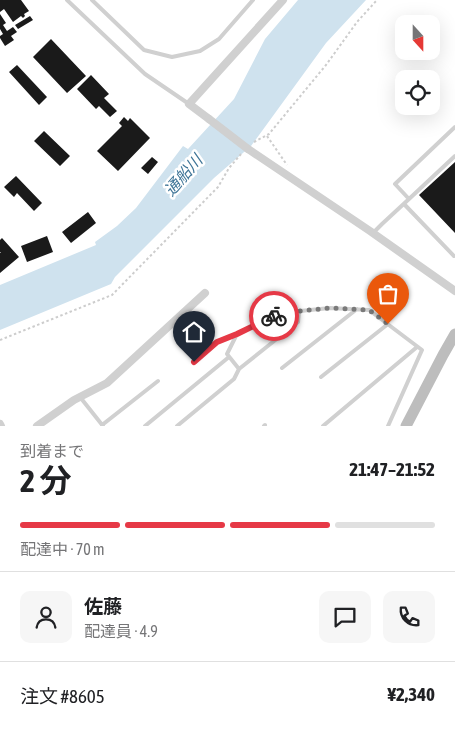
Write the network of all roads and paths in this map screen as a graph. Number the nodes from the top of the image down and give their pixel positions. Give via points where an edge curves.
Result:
1 (67, 0) edge
2 (92, 0) edge
3 (253, 0) edge
4 (283, 0) edge
5 (377, 0) edge
6 (189, 104) junction
7 (455, 127) edge
8 (266, 136) junction
9 (248, 148) junction
10 (455, 156) edge
11 (297, 182) junction
12 (409, 199) junction
13 (404, 204) junction
14 (373, 233) junction
15 (454, 256) dead end
16 (455, 290) edge
17 (204, 293) dead end
18 (357, 309) junction
19 (299, 311) junction
20 (388, 324) junction
21 (237, 334) junction
22 (455, 334) edge
23 (0, 340) edge
24 (417, 346) junction
25 (229, 357) junction
26 (194, 362) dead end
27 (282, 368) dead end
28 (239, 369) junction
29 (321, 377) dead end
30 (158, 381) dead end
31 (80, 397) junction
32 (389, 424) edge
33 (103, 425) edge
34 (36, 426) edge
35 (145, 426) edge
36 (177, 426) edge
37 (323, 426) edge
38 (384, 426) edge
39 (406, 426) edge

1 - 6 lane via 145,74
2 - 3 lane via 144,50 172,57 200,51 219,39
4 - 6 street
5 - 8 path
6 - 9 street, bridge
7 - 12 lane via 395,184
8 - 9 path
8 - 11 path
9 - 11 street
9 - 23 path via 229,168 218,187 112,295
10 - 12 lane
11 - 14 street
12 - 13 lane
13 - 14 lane
13 - 15 lane
14 - 16 street
17 - 31 street via 107,383
18 - 19 lane
18 - 20 lane via 369,310
18 - 27 lane
19 - 21 lane via 280,313
19 - 28 lane via 298,322
20 - 24 lane
20 - 29 lane
21 - 25 lane via 227,354
21 - 26 lane via 217,342
22 - 39 street
24 - 32 lane via 422,350
24 - 37 lane
25 - 28 lane
25 - 35 lane
28 - 36 lane via 234,379
30 - 33 lane
31 - 33 lane
31 - 34 street
32 - 38 lane

